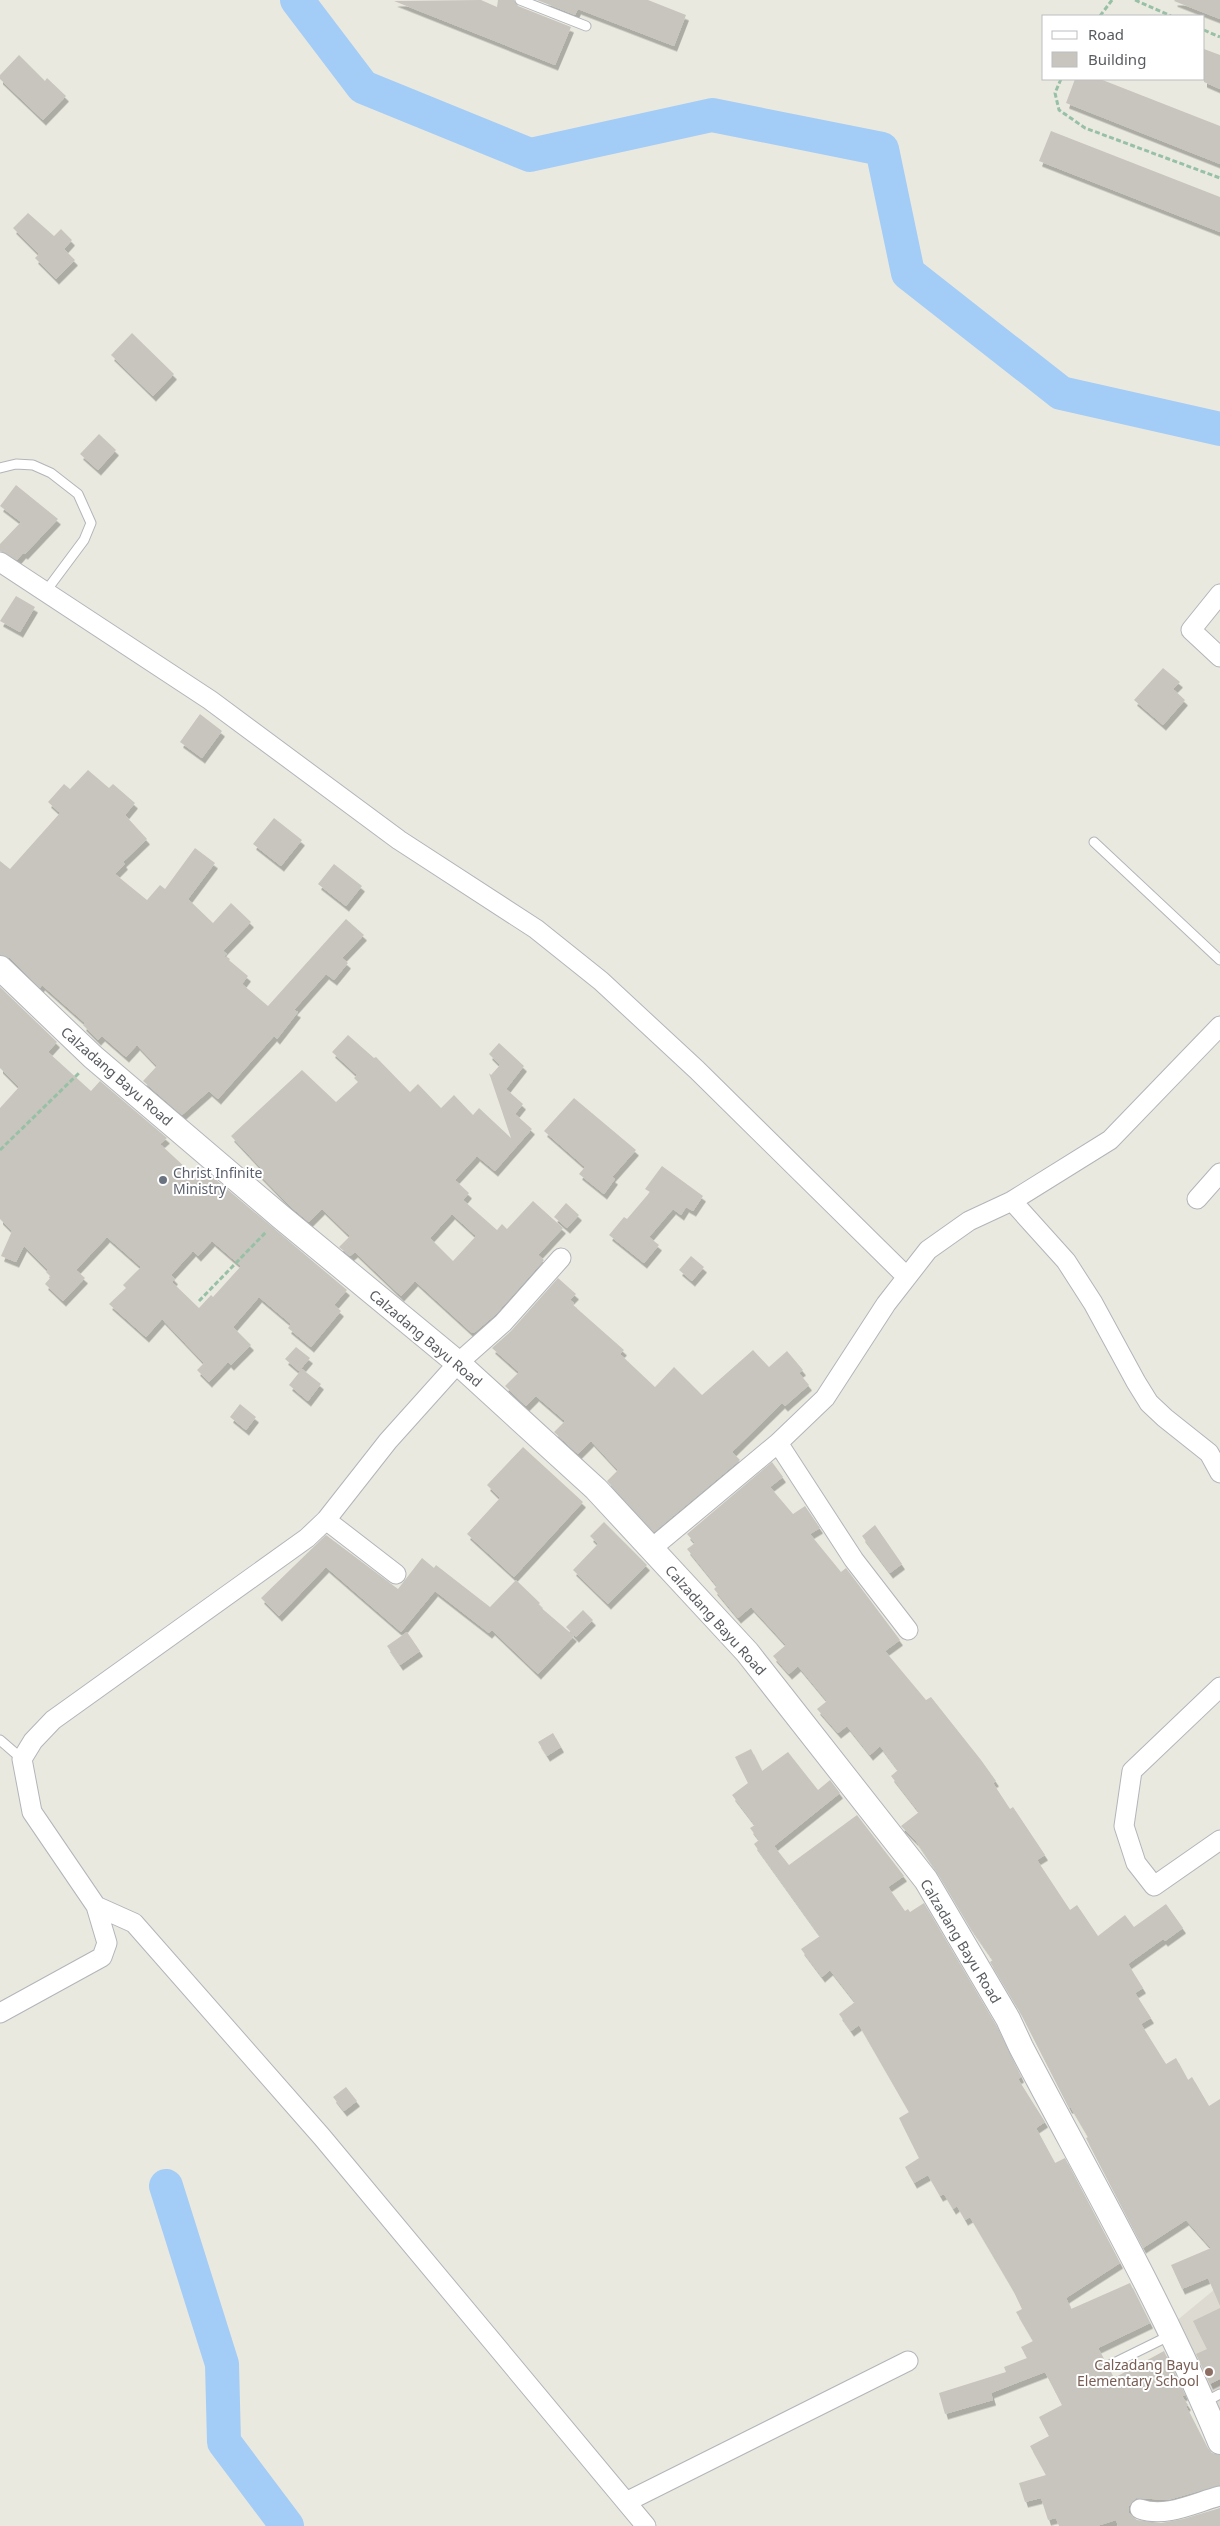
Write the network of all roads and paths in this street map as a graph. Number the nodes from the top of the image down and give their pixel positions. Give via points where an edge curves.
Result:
1 (520, 0) edge
2 (1112, 0) edge
3 (1134, 0) edge
4 (1101, 15) edge
5 (1169, 15) edge
6 (586, 26) dead end
7 (1205, 30) edge
8 (1220, 37) edge
9 (1062, 80) edge
10 (1220, 178) edge
11 (0, 468) edge
12 (0, 562) edge
13 (46, 591) junction
14 (1220, 594) edge
15 (1220, 657) edge
16 (1094, 842) dead end
17 (1220, 960) edge
18 (0, 968) edge
19 (1220, 1026) edge
20 (93, 1057) junction
21 (0, 1150) edge
22 (1220, 1173) edge
23 (1197, 1199) dead end
24 (1012, 1201) junction
25 (280, 1217) junction
26 (561, 1258) dead end
27 (907, 1277) junction
28 (199, 1301) dead end
29 (458, 1362) junction
30 (778, 1443) junction
31 (1220, 1472) edge
32 (326, 1520) junction
33 (650, 1549) junction
34 (396, 1574) dead end
35 (908, 1630) dead end
36 (1220, 1687) edge
37 (0, 1740) edge
38 (22, 1760) junction
39 (1220, 1840) edge
40 (96, 1906) junction
41 (0, 2013) edge
42 (1171, 2335) junction
43 (908, 2361) dead end
44 (1108, 2366) dead end
45 (1212, 2399) edge
46 (1220, 2442) edge
47 (1220, 2496) edge
48 (626, 2502) junction
49 (1140, 2509) dead end
50 (646, 2526) edge

1 - 6 lane
2 - 4 path
3 - 5 path
7 - 8 path
9 - 10 path via 1055,93 1059,110 1085,128
11 - 13 lane via 16,464 33,465 51,473 78,494 91,523 84,540
12 - 13 street
13 - 27 street via 210,700 399,840 544,935 601,981 697,1070
14 - 15 street via 1191,630
16 - 17 lane
18 - 20 street, Calzadang Bayu Road
19 - 24 street via 1110,1140
20 - 21 path via 48,1106
20 - 25 street, Calzadang Bayu Road
22 - 23 street
24 - 27 street via 953,1230 928,1250
24 - 31 street via 1066,1262 1150,1402 1209,1453
25 - 28 path
25 - 29 street, Calzadang Bayu Road
26 - 29 street via 503,1323
27 - 30 street via 825,1398
29 - 32 street via 388,1441
29 - 33 street, Calzadang Bayu Road via 596,1489
30 - 33 street
30 - 35 street via 854,1560
32 - 34 street
32 - 38 street via 307,1538 53,1720 33,1741
33 - 42 street, Calzadang Bayu Road via 748,1652 926,1880 1008,2019
36 - 39 street via 1132,1771 1124,1826 1136,1862 1154,1886
37 - 38 lane
38 - 40 street via 32,1812
40 - 41 street via 106,1944 102,1957
40 - 48 street via 134,1923 322,2137
42 - 44 lane
42 - 45 street, Calzadang Bayu Road
43 - 48 street
45 - 46 street, Calzadang Bayu Road
47 - 49 street via 1165,2513 1153,2514
48 - 50 street

